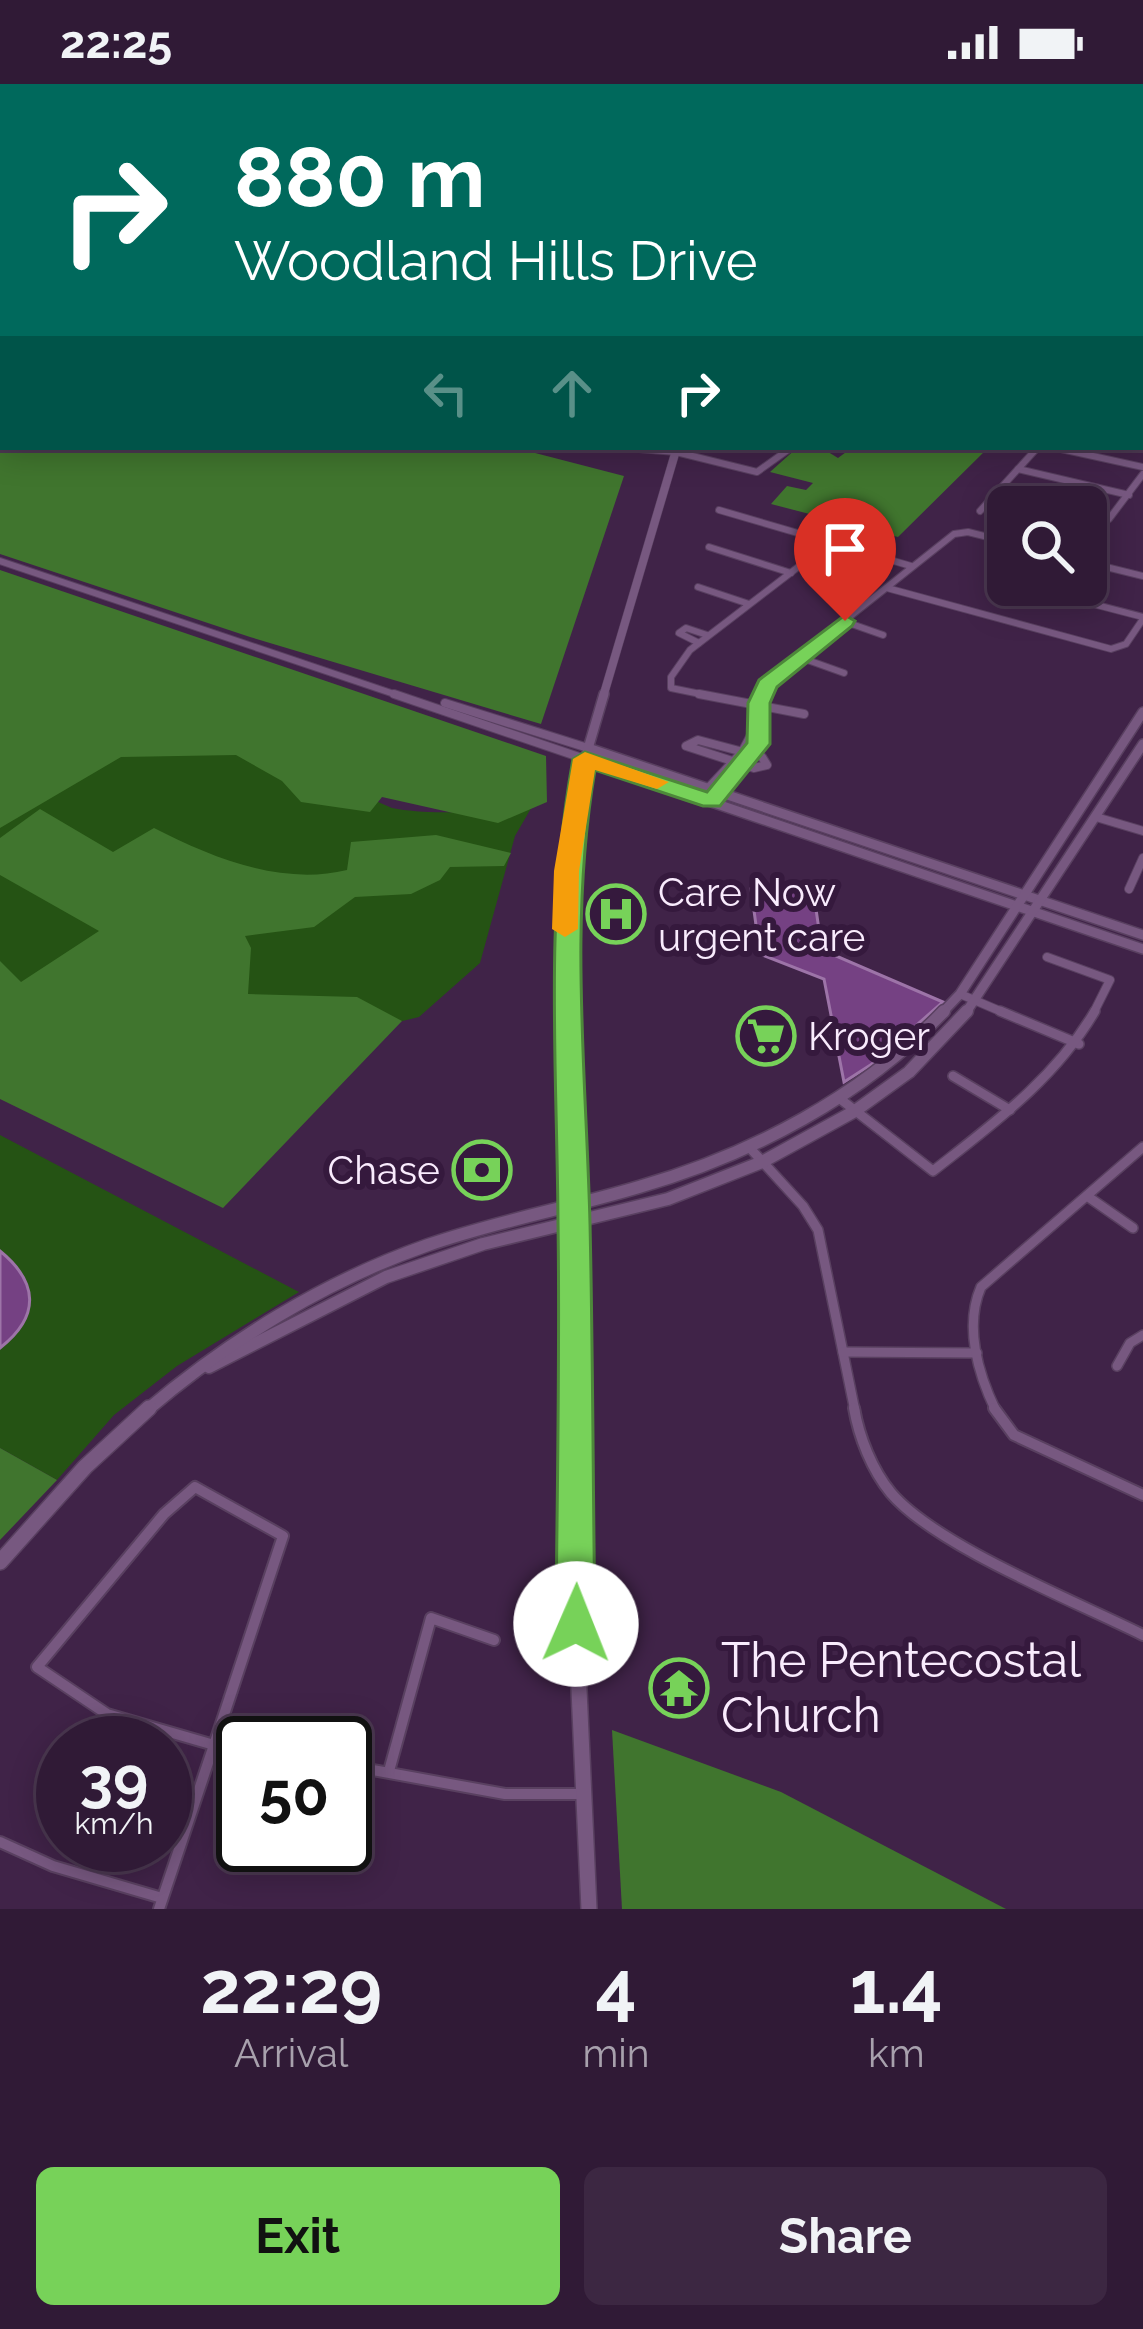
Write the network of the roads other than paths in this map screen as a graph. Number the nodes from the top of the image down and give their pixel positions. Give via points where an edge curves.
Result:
1 (676, 450) edge
2 (680, 450) edge
3 (788, 450) edge
4 (1035, 450) edge
5 (1063, 450) edge
6 (1018, 469) junction
7 (1143, 471) edge
8 (1003, 486) edge
9 (1129, 495) junction
10 (987, 504) edge
11 (718, 510) dead end
12 (980, 511) dead end
13 (1107, 518) edge
14 (849, 527) dead end
15 (987, 537) edge
16 (832, 542) junction
17 (709, 548) dead end
18 (0, 560) edge
19 (912, 567) junction
20 (1107, 568) edge
21 (792, 574) junction
22 (1143, 577) edge
23 (698, 587) dead end
24 (887, 588) junction
25 (751, 604) junction
26 (1098, 606) edge
27 (1143, 618) edge
28 (845, 621) junction
29 (883, 634) dead end
30 (709, 635) junction
31 (699, 643) junction
32 (800, 658) junction
33 (844, 673) dead end
34 (759, 703) junction
35 (1143, 712) edge
36 (804, 714) dead end
37 (1128, 735) junction
38 (1143, 741) edge
39 (747, 753) junction
40 (587, 754) junction
41 (733, 762) junction
42 (743, 765) junction
43 (710, 794) junction
44 (1096, 817) junction
45 (1143, 831) edge
46 (858, 838) junction
47 (846, 848) junction
48 (1143, 858) edge
49 (1129, 890) dead end
50 (1020, 900) junction
51 (1039, 907) junction
52 (1143, 935) edge
53 (1143, 949) edge
54 (1047, 957) dead end
55 (960, 994) junction
56 (975, 1000) junction
57 (1079, 1044) junction
58 (953, 1076) dead end
59 (839, 1098) junction
60 (1010, 1110) junction
61 (855, 1111) junction
62 (1143, 1147) edge
63 (749, 1148) junction
64 (762, 1162) junction
65 (1087, 1196) junction
66 (573, 1205) junction
67 (574, 1223) junction
68 (1133, 1228) dead end
69 (382, 1271) junction
70 (1143, 1334) edge
71 (843, 1352) junction
72 (977, 1353) junction
73 (1117, 1366) dead end
74 (1143, 1495) edge
75 (0, 1562) edge
76 (1143, 1635) edge
77 (494, 1640) dead end
78 (215, 1745) junction
79 (372, 1769) edge
80 (388, 1771) junction
81 (585, 1794) junction
82 (0, 1841) edge
83 (161, 1904) edge
84 (589, 1909) edge

1 - 40 main road
2 - 3 street via 757,472
4 - 6 street
5 - 7 street
6 - 8 street
6 - 9 street
7 - 9 street
9 - 13 street
10 - 12 street
11 - 16 street
14 - 16 street
15 - 19 street via 955,534
16 - 19 street
16 - 21 street
17 - 21 street
18 - 40 street
19 - 24 street
20 - 22 street
21 - 25 street
23 - 25 street
24 - 27 street via 1117,649
24 - 28 street
25 - 30 street
26 - 27 street
28 - 29 street
28 - 32 street
30 - 31 street
30 - 31 street via 679,633
31 - 34 street via 671,688
32 - 33 street
32 - 34 street via 775,676
34 - 36 street
34 - 39 street via 761,735
35 - 37 main road
37 - 38 main road
37 - 50 main road
38 - 44 main road
39 - 41 street
39 - 41 street via 687,743
39 - 42 street
39 - 42 street via 767,764
40 - 43 main road
40 - 66 main road via 565,899
41 - 42 street
41 - 43 street
42 - 43 street
43 - 46 main road
43 - 47 main road
44 - 45 street
44 - 51 main road
46 - 47 main road
46 - 50 main road
47 - 50 main road
48 - 49 street
50 - 51 main road
50 - 55 main road
51 - 52 main road
51 - 53 main road
51 - 56 main road
54 - 57 street via 1110,980
55 - 56 street
55 - 59 main road via 890,1063
56 - 57 street
56 - 61 main road via 933,1052
57 - 60 street
58 - 60 street
59 - 61 street
59 - 63 main road
60 - 61 street via 933,1171
61 - 64 main road
62 - 65 street
63 - 64 street
63 - 66 main road
64 - 67 main road via 649,1206
64 - 71 street via 818,1230
65 - 68 street
65 - 72 street via 976,1292
66 - 67 main road
66 - 69 main road via 460,1235
67 - 69 main road
67 - 81 main road
69 - 75 main road via 195,1372 95,1457
70 - 73 street
71 - 72 street
71 - 76 street via 863,1447 910,1512
72 - 74 street via 1007,1430
77 - 80 street via 431,1618
78 - 78 street via 283,1536 194,1487 37,1666 114,1718
78 - 83 street
79 - 80 street
80 - 81 street via 505,1794
81 - 84 main road
82 - 83 street

